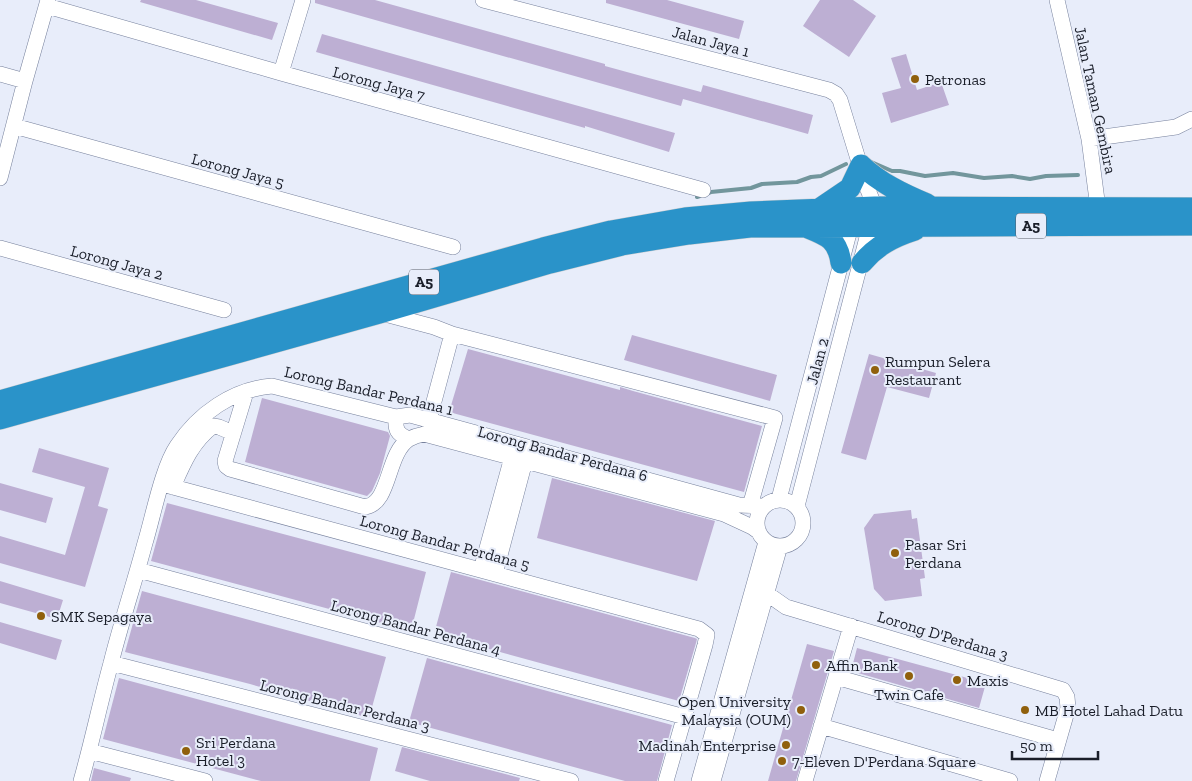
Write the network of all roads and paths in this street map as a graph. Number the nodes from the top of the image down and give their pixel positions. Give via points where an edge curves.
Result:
1 (303, 0) edge
2 (483, 0) edge
3 (1057, 0) edge
4 (48, 3) edge
5 (526, 5) edge
6 (0, 74) edge
7 (281, 74) junction
8 (25, 81) junction
9 (1192, 119) edge
10 (14, 126) junction
11 (1089, 139) junction
12 (864, 175) junction
13 (0, 178) edge
14 (703, 190) dead end
15 (936, 208) junction
16 (1098, 208) junction
17 (1192, 208) edge
18 (818, 209) junction
19 (863, 217) junction
20 (1192, 225) edge
21 (924, 226) junction
22 (806, 227) junction
23 (453, 247) dead end
24 (0, 248) edge
25 (851, 263) junction
26 (224, 310) dead end
27 (380, 313) junction
28 (452, 334) junction
29 (246, 392) junction
30 (0, 401) edge
31 (396, 417) junction
32 (0, 419) edge
33 (429, 420) junction
34 (234, 433) junction
35 (409, 439) junction
36 (518, 459) junction
37 (168, 486) junction
38 (779, 499) junction
39 (757, 506) junction
40 (797, 506) junction
41 (768, 540) junction
42 (138, 570) junction
43 (488, 572) junction
44 (766, 593) junction
45 (850, 626) junction
46 (111, 663) junction
47 (836, 677) junction
48 (685, 717) junction
49 (821, 726) junction
50 (1058, 740) junction
51 (89, 751) junction
52 (811, 780) edge
53 (81, 781) edge
54 (205, 781) edge
55 (571, 781) edge
56 (666, 781) edge
57 (698, 781) edge
58 (713, 781) edge
59 (1010, 781) edge
60 (1047, 781) edge

1 - 7 street
2 - 5 street, Jalan Jaya 1
3 - 11 street, Jalan Taman Gembira
4 - 7 street, Lorong Jaya 7
4 - 8 street
5 - 12 street, Jalan Jaya 1 via 829,90 840,100
6 - 8 street
7 - 14 street, Lorong Jaya 7
8 - 10 street
9 - 11 street via 1176,127
10 - 13 street
10 - 23 street, Lorong Jaya 5
11 - 16 street, Jalan Taman Gembira
12 - 15 highway via 871,175
12 - 18 highway
12 - 19 street, Jalan 2
15 - 16 highway, A5
15 - 19 highway, A5
16 - 17 highway, A5
18 - 19 highway, A5
18 - 30 highway, A5 via 685,218 612,231
19 - 21 highway, A5
19 - 22 highway, A5
19 - 25 street, Jalan 2
20 - 21 highway, A5
21 - 25 highway via 890,240
22 - 25 highway via 828,236
22 - 27 highway, A5 via 750,227 622,245
24 - 26 street, Lorong Jaya 2
25 - 38 street, Jalan 2
25 - 40 street, Jalan 2
27 - 28 street
27 - 32 highway, A5
28 - 33 street
28 - 39 street via 775,418
29 - 31 street, Lorong Bandar Perdana 1 via 272,386
29 - 34 street
29 - 37 street, Lorong Bandar Perdana 1 via 220,403 194,426 176,448
31 - 33 street, Lorong Bandar Perdana 1 via 410,415
31 - 35 street via 396,431
33 - 39 street, Lorong Bandar Perdana 1 via 739,506
34 - 35 street via 225,461 230,469 365,507 377,502 395,456
34 - 37 street via 213,426 202,434
35 - 36 street, Lorong Bandar Perdana 6 via 424,434
36 - 41 street, Lorong Bandar Perdana 6 via 724,514 752,527
36 - 43 street
37 - 42 street, Lorong Bandar Perdana 1
37 - 43 street, Lorong Bandar Perdana 5
38 - 39 street
38 - 40 street
39 - 41 street via 757,518
40 - 41 street via 804,519 801,534 790,544
41 - 44 street
41 - 57 street
42 - 46 street, Lorong Bandar Perdana 1
42 - 48 street, Lorong Bandar Perdana 4
43 - 48 street, Lorong Bandar Perdana 5 via 699,628 707,635
44 - 45 street, Lorong D'Perdana 3 via 786,607
44 - 58 street
45 - 47 street
45 - 50 street, Lorong D'Perdana 3 via 1063,690 1068,697 1068,708
46 - 51 street, Lorong Bandar Perdana 1
46 - 55 street, Lorong Bandar Perdana 3
47 - 49 street
47 - 50 street
48 - 56 street
49 - 52 street
49 - 59 street
50 - 60 street
51 - 53 street, Lorong Bandar Perdana 1
51 - 54 street

